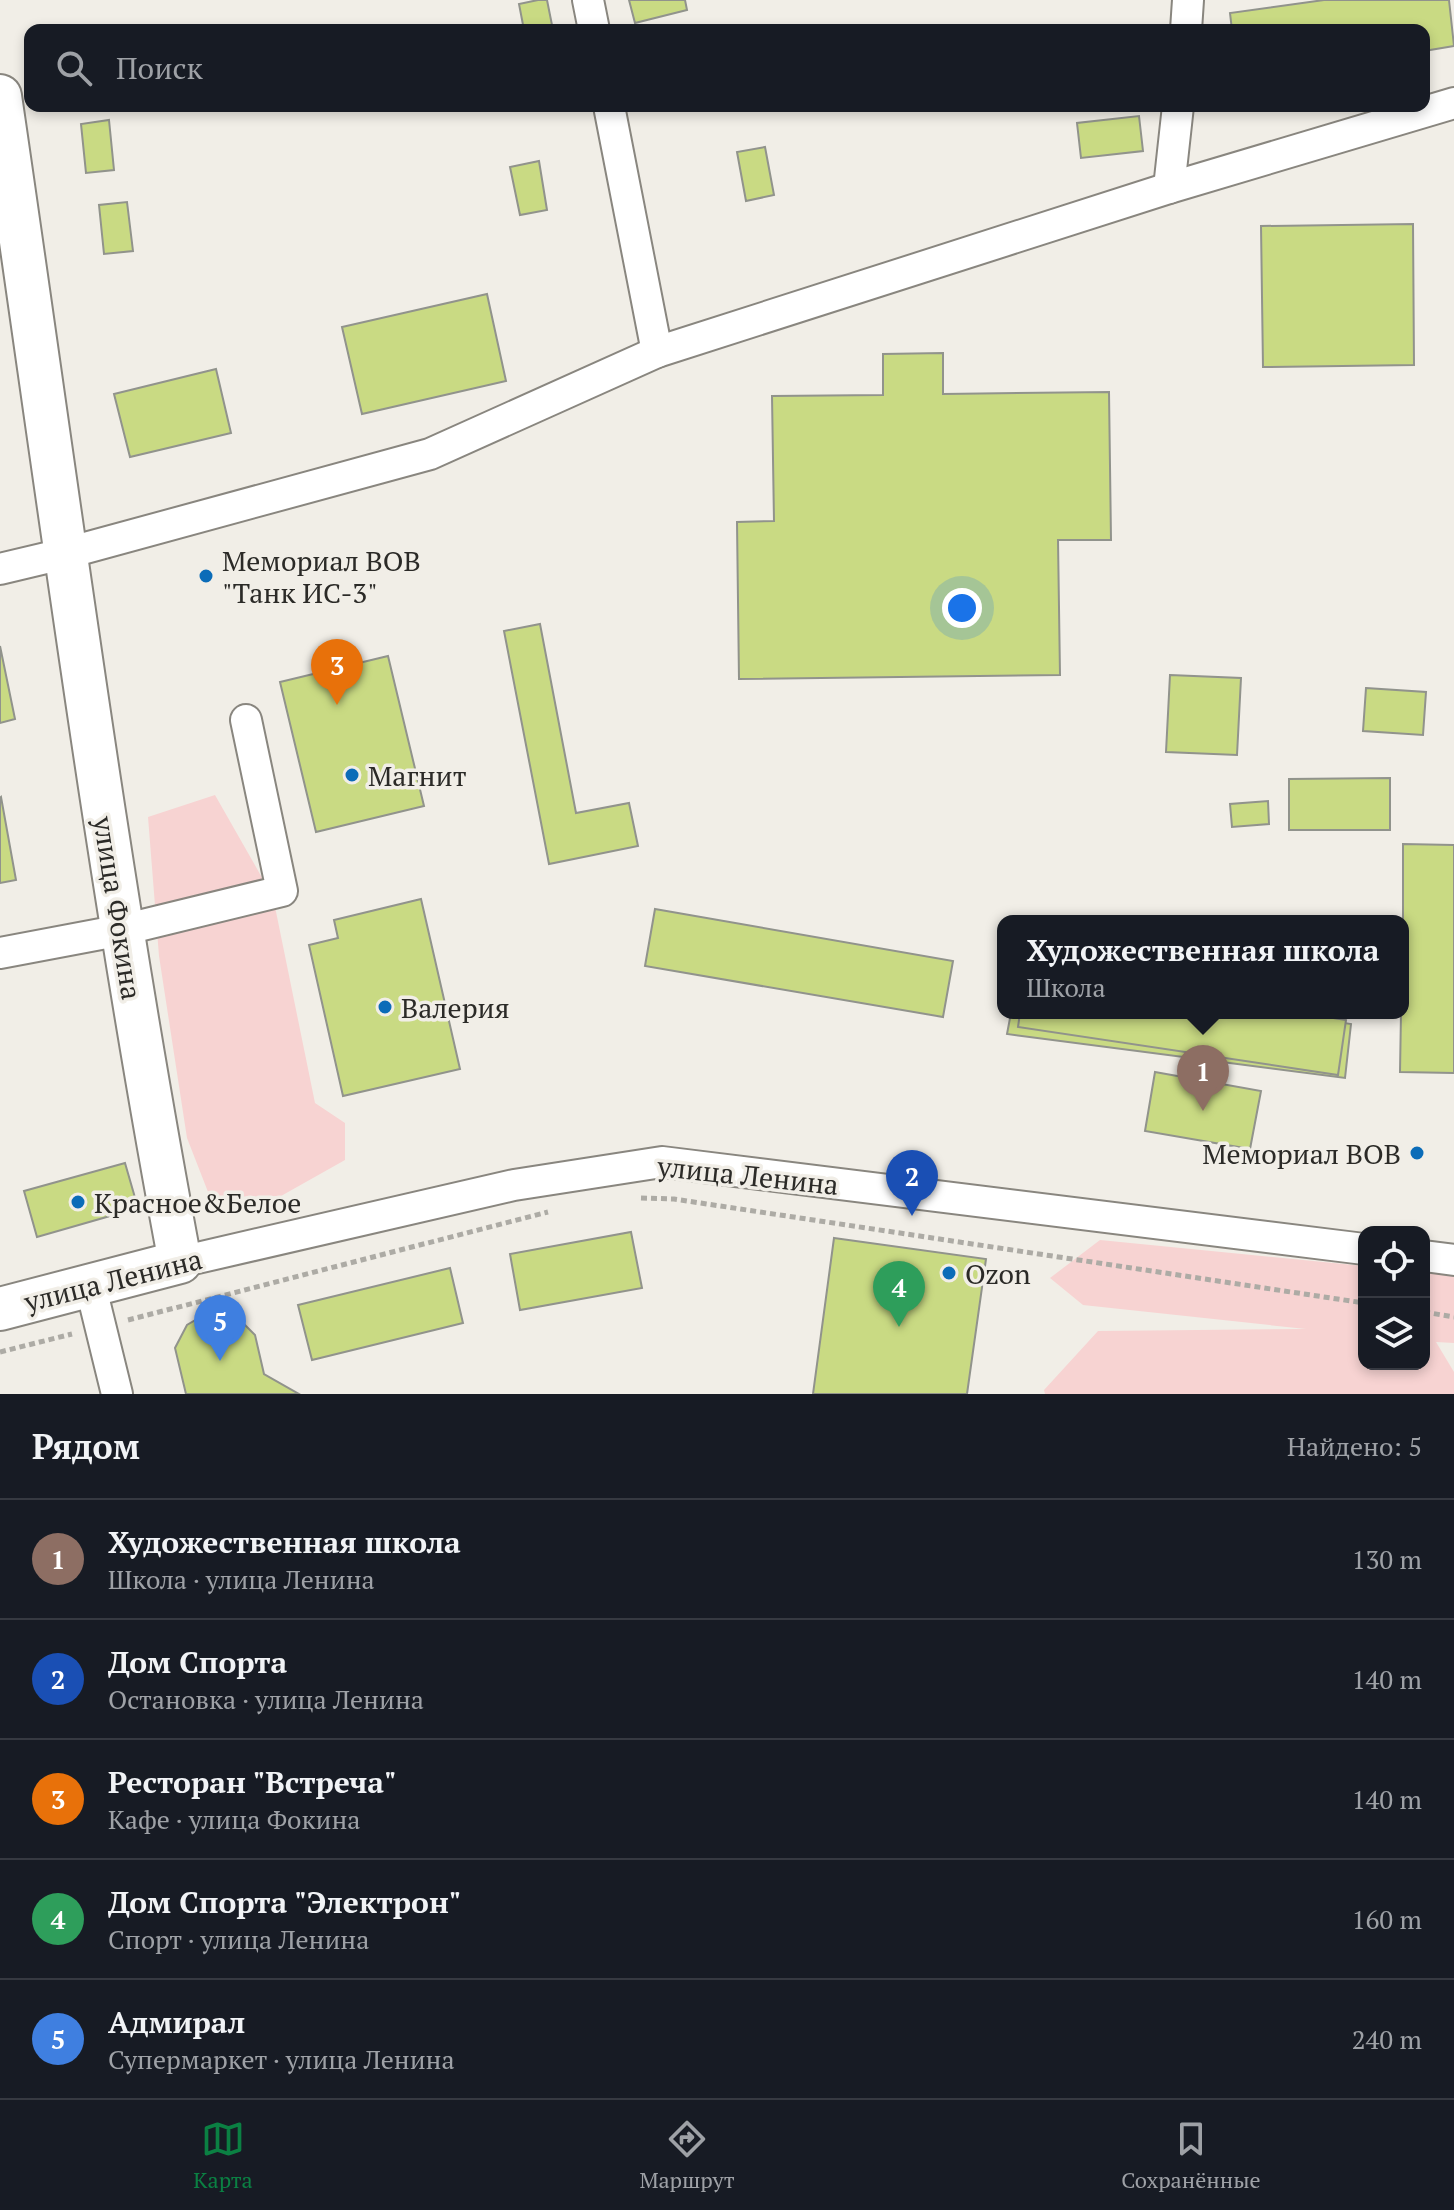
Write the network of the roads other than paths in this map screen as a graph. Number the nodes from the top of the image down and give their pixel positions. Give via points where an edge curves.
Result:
1 (588, 0) edge
2 (1188, 0) edge
3 (593, 24) edge
4 (1186, 24) edge
5 (0, 96) edge
6 (1454, 103) edge
7 (1430, 110) edge
8 (610, 112) edge
9 (1177, 112) edge
10 (1424, 112) edge
11 (1169, 188) junction
12 (657, 352) junction
13 (67, 553) junction
14 (0, 569) edge
15 (246, 720) dead end
16 (122, 930) junction
17 (0, 953) edge
18 (1358, 1248) edge
19 (1430, 1257) edge
20 (1454, 1260) edge
21 (180, 1262) junction
22 (90, 1284) junction
23 (0, 1309) edge
24 (117, 1394) edge

1 - 3 street
2 - 4 street
5 - 13 main road, улица Фокина
6 - 7 street
8 - 12 street
9 - 11 street
10 - 11 street
11 - 12 street
12 - 13 street via 430,454
13 - 14 street
13 - 16 main road, улица Фокина
15 - 16 street via 282,891
16 - 17 street
16 - 21 main road, улица Фокина
18 - 21 street, улица Ленина via 662,1162 514,1185
19 - 20 street
21 - 22 main road, улица Ленина
22 - 23 main road, улица Ленина
22 - 24 street

